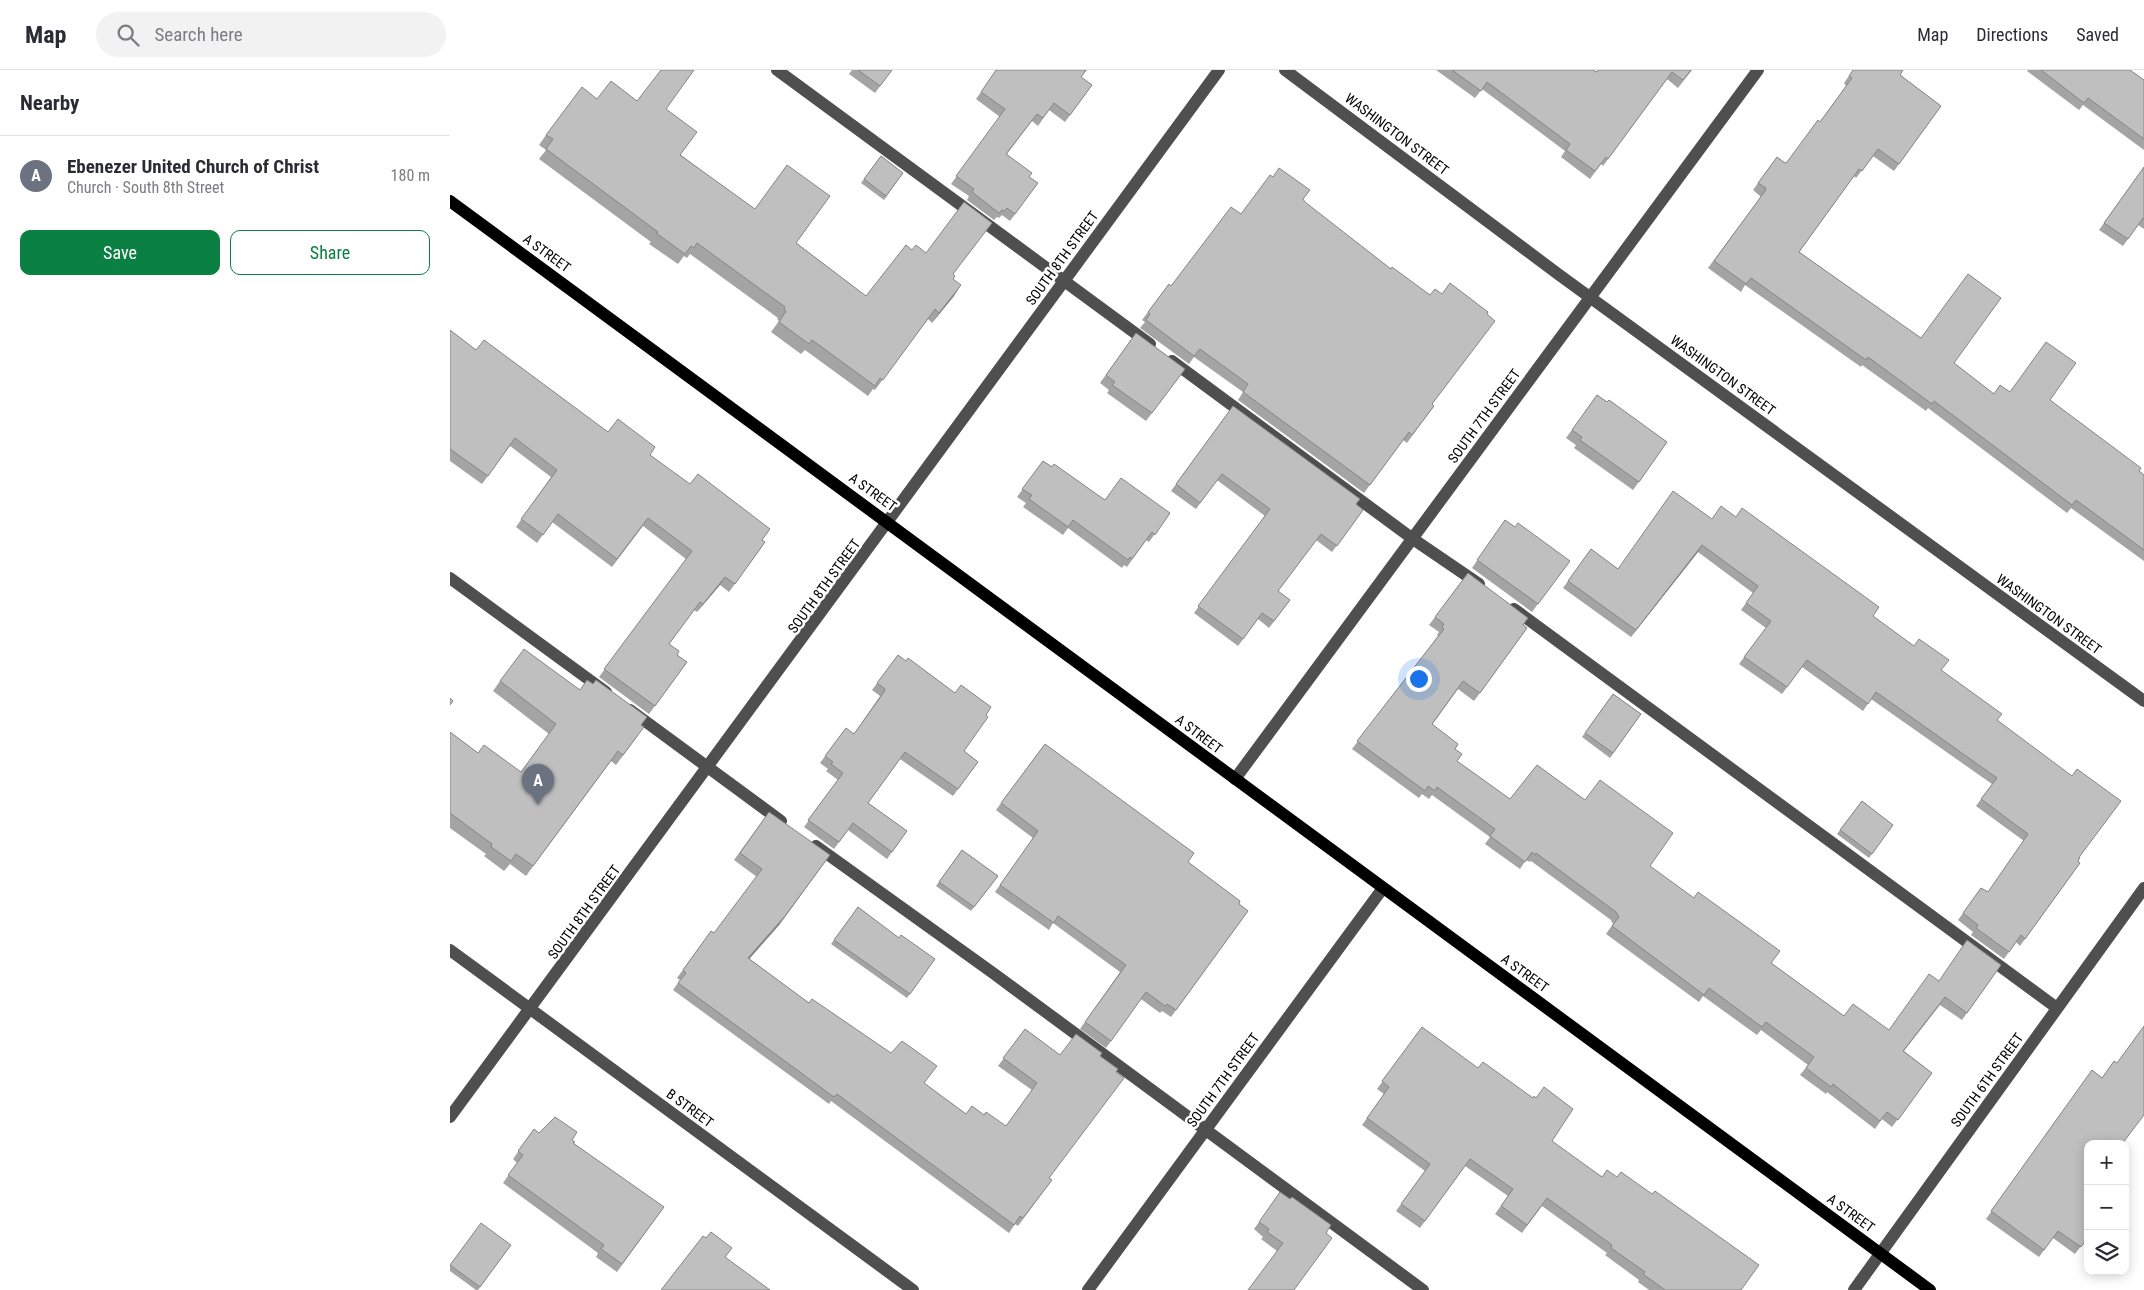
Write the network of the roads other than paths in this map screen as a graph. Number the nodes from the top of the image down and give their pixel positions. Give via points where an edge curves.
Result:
1 (778, 70) edge
2 (1220, 70) edge
3 (1285, 70) edge
4 (1758, 70) edge
5 (450, 201) edge
6 (1064, 281) junction
7 (1590, 296) junction
8 (889, 523) junction
9 (1413, 539) junction
10 (450, 578) edge
11 (1486, 589) edge
12 (1502, 601) edge
13 (2144, 701) edge
14 (708, 768) junction
15 (1235, 780) junction
16 (792, 829) edge
17 (807, 840) edge
18 (1383, 888) junction
19 (2144, 888) edge
20 (450, 950) edge
21 (2057, 1008) junction
22 (530, 1009) junction
23 (450, 1117) edge
24 (1205, 1131) junction
25 (1881, 1254) junction
26 (913, 1290) edge
27 (1088, 1290) edge
28 (1423, 1290) edge
29 (1854, 1290) edge
30 (1930, 1290) edge

1 - 6 street
2 - 6 street, SOUTH 8TH STREET
3 - 7 street, WASHINGTON STREET
4 - 7 street, SOUTH 7TH STREET
5 - 8 main road, A STREET
6 - 8 street, SOUTH 8TH STREET
6 - 9 street
7 - 9 street, SOUTH 7TH STREET
7 - 13 street, WASHINGTON STREET
8 - 14 street, SOUTH 8TH STREET
8 - 15 main road, A STREET
9 - 11 street
9 - 15 street, SOUTH 7TH STREET
10 - 14 street
12 - 21 street
14 - 16 street
14 - 22 street, SOUTH 8TH STREET
15 - 18 main road, A STREET
17 - 24 street
18 - 24 street, SOUTH 7TH STREET
18 - 25 main road, A STREET
19 - 21 street, SOUTH 6TH STREET
20 - 22 street, B STREET
21 - 25 street, SOUTH 6TH STREET
22 - 23 street, SOUTH 8TH STREET
22 - 26 street, B STREET
24 - 27 street, SOUTH 7TH STREET
24 - 28 street
25 - 29 street, SOUTH 6TH STREET
25 - 30 main road, A STREET

